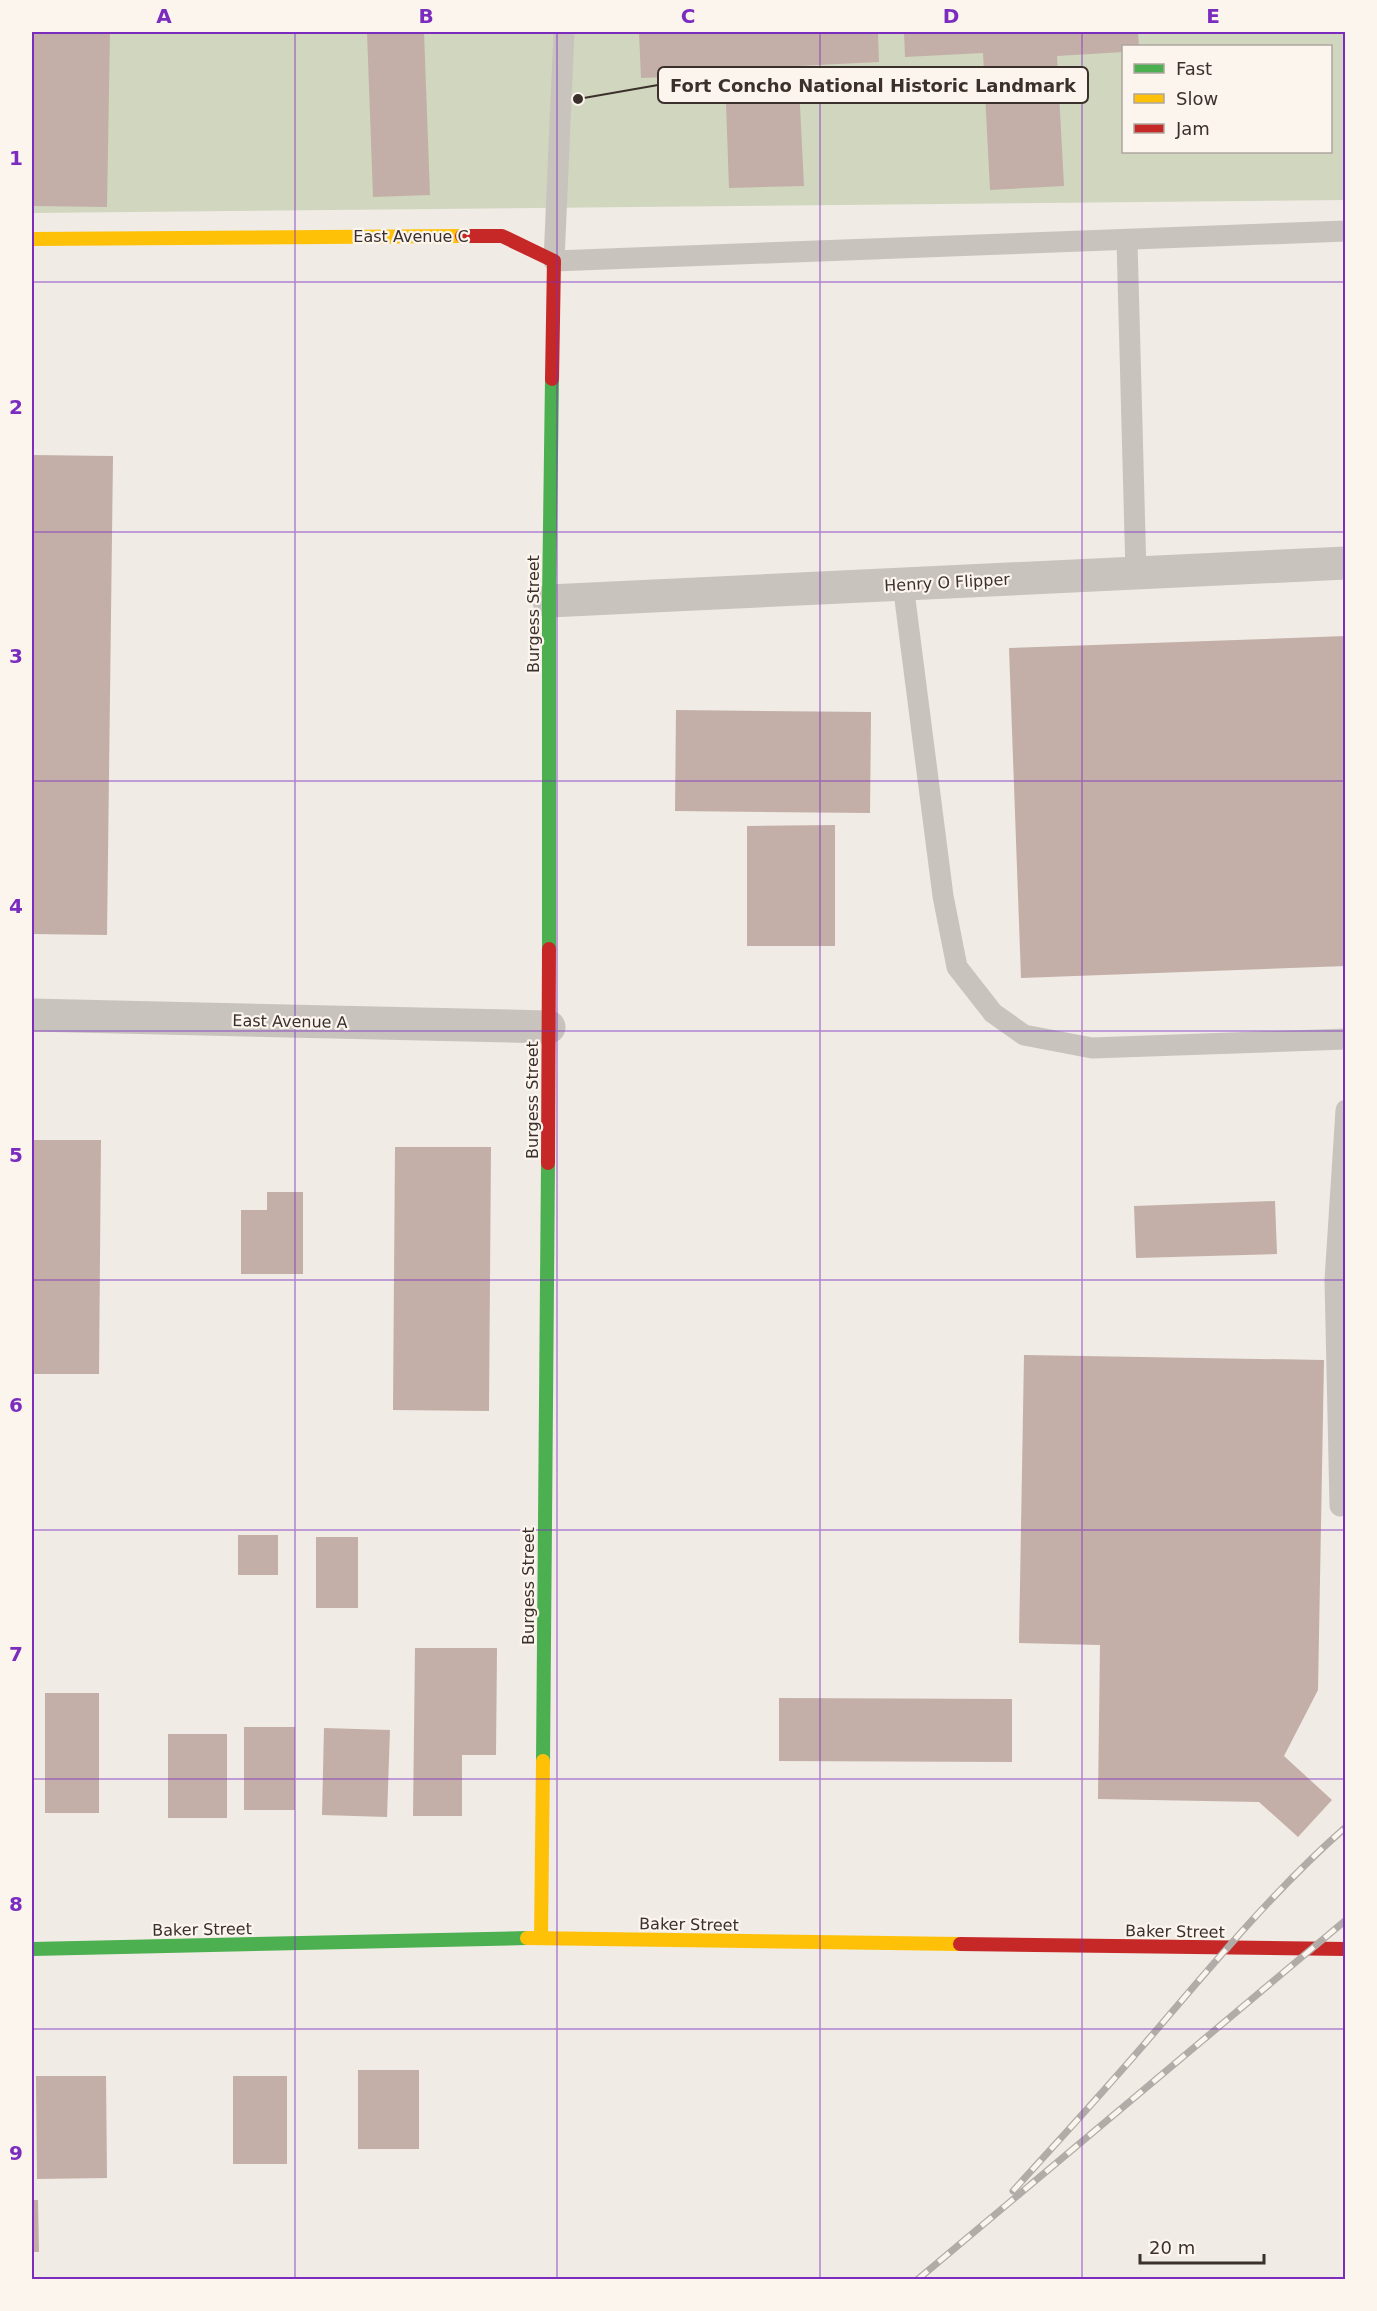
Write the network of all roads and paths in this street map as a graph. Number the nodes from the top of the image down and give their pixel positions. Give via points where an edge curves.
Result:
1 (564, 32) edge
2 (1346, 231) edge
3 (32, 239) edge
4 (1127, 241) junction
5 (554, 261) junction
6 (1346, 562) edge
7 (1136, 573) junction
8 (903, 584) junction
9 (549, 601) junction
10 (32, 1015) edge
11 (549, 1027) junction
12 (1346, 1039) edge
13 (1346, 1110) edge
14 (1340, 1506) dead end
15 (541, 1938) junction
16 (32, 1949) edge
17 (1346, 1949) edge

1 - 5 lane
2 - 4 lane
3 - 5 street, East Avenue C via 501,236
4 - 5 lane
4 - 7 lane
5 - 9 street, Burgess Street
6 - 7 street, Henry O Flipper
7 - 8 street, Henry O Flipper
8 - 9 street, Henry O Flipper
8 - 12 lane via 957,967 993,1013 1024,1035 1092,1048
9 - 11 street, Burgess Street
10 - 11 street, East Avenue A
11 - 15 street, Burgess Street
13 - 14 lane via 1335,1281
15 - 16 street, Baker Street
15 - 17 street, Baker Street

